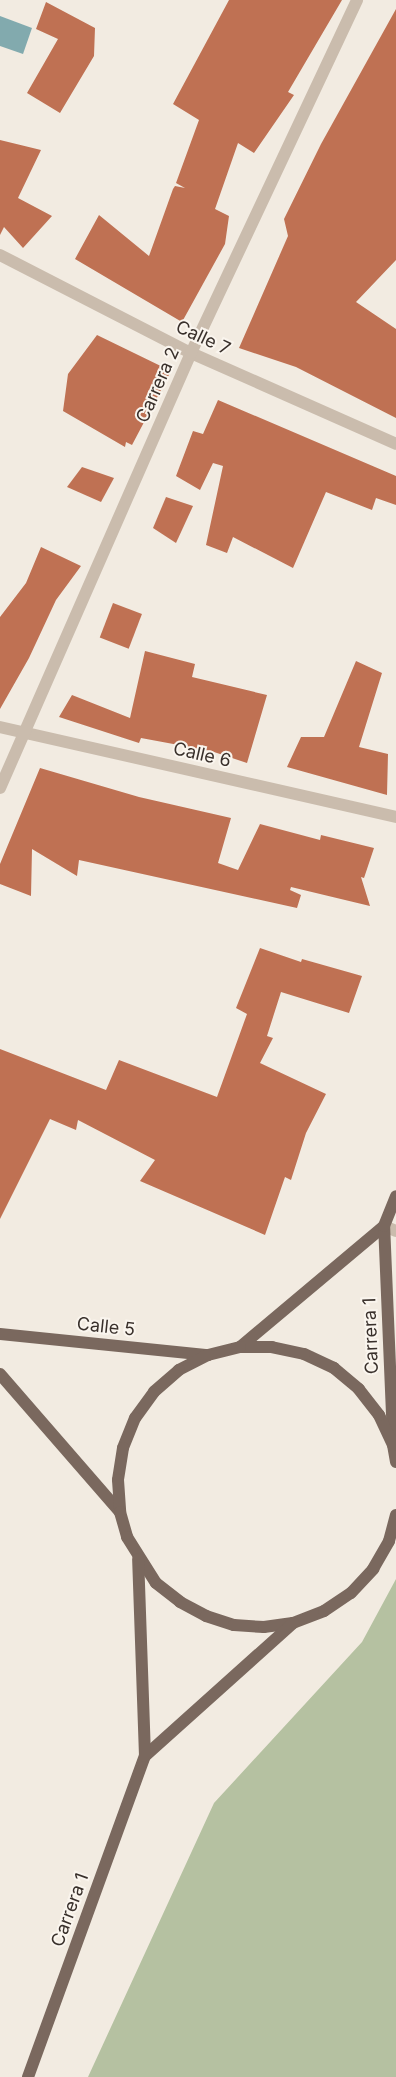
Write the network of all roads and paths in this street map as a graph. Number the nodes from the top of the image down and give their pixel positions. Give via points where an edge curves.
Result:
1 (357, 0) edge
2 (0, 254) edge
3 (191, 353) junction
4 (396, 444) edge
5 (0, 727) edge
6 (25, 734) junction
7 (0, 788) edge
8 (396, 817) edge
9 (396, 1196) edge
10 (384, 1226) junction
11 (396, 1231) edge
12 (0, 1334) edge
13 (240, 1347) junction
14 (208, 1355) junction
15 (0, 1374) edge
16 (393, 1445) junction
17 (396, 1462) edge
18 (120, 1512) junction
19 (396, 1515) edge
20 (138, 1559) junction
21 (293, 1623) junction
22 (145, 1756) junction
23 (28, 2077) edge

1 - 3 street, Carrera 2
2 - 3 street, Calle 7
3 - 4 street, Calle 7
3 - 6 street, Carrera 2
5 - 6 street, Calle 6
6 - 7 street, Carrera 2
6 - 8 street, Calle 6
9 - 10 main road, Carrera 1
10 - 11 street
10 - 13 main road, Carrera 1
10 - 16 main road, Carrera 1
12 - 14 main road, Calle 5
13 - 14 main road
13 - 16 main road via 272,1347 304,1354 334,1368 359,1389 374,1408
14 - 18 main road via 179,1370 154,1392 135,1418 123,1448 118,1480
15 - 18 main road
16 - 17 main road
18 - 20 main road
19 - 21 main road via 389,1541 373,1569 351,1593 324,1612
20 - 21 main road via 156,1583 180,1602 206,1616 234,1625 264,1627
20 - 22 main road, Carrera 1
21 - 22 main road, Carrera 1
22 - 23 main road, Carrera 1

